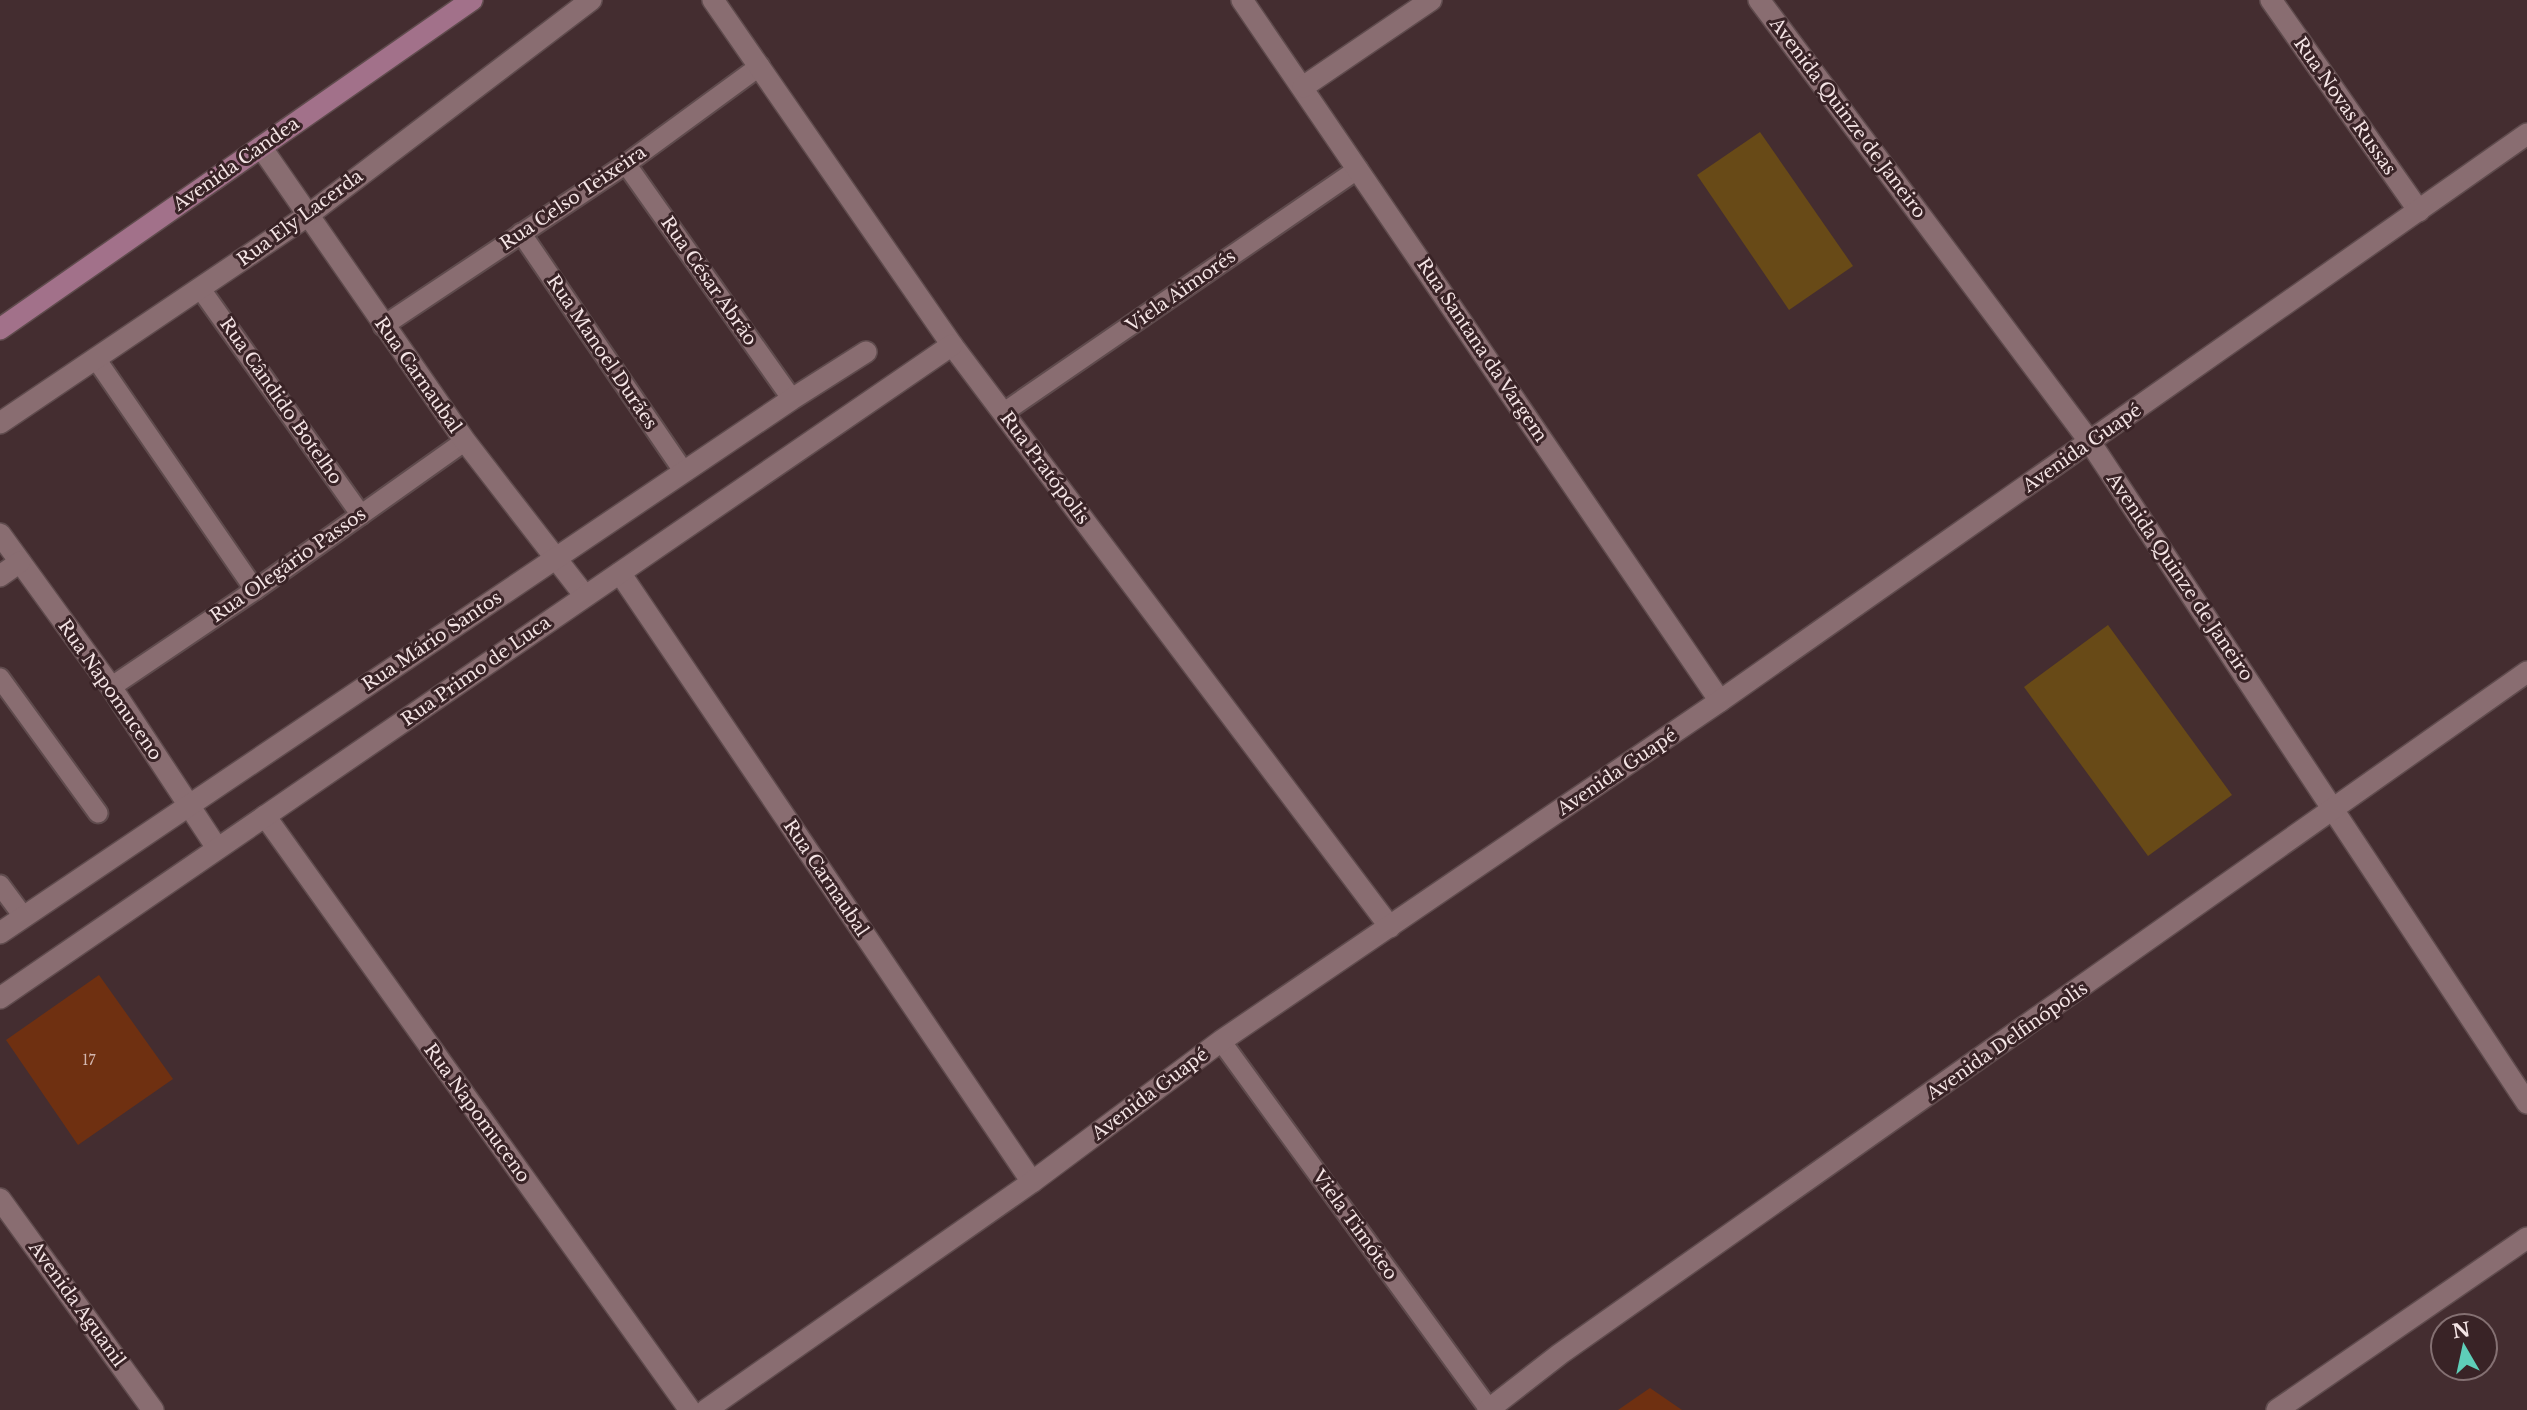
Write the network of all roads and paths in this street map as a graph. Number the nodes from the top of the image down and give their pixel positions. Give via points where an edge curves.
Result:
1 (472, 0) edge
2 (591, 0) edge
3 (713, 0) edge
4 (1242, 0) edge
5 (1431, 0) edge
6 (1759, 0) edge
7 (2271, 0) edge
8 (760, 66) junction
9 (1303, 87) junction
10 (2527, 134) edge
11 (261, 146) junction
12 (626, 164) junction
13 (1358, 169) junction
14 (2419, 211) junction
15 (307, 216) junction
16 (521, 233) junction
17 (200, 288) junction
18 (383, 326) junction
19 (0, 329) edge
20 (952, 345) junction
21 (866, 352) dead end
22 (96, 359) junction
23 (792, 399) junction
24 (1003, 413) junction
25 (0, 423) edge
26 (465, 441) junction
27 (2090, 442) junction
28 (684, 471) junction
29 (361, 515) junction
30 (0, 534) edge
31 (555, 558) junction
32 (20, 562) junction
33 (620, 573) junction
34 (0, 576) edge
35 (255, 590) junction
36 (584, 596) junction
37 (2527, 672) edge
38 (0, 678) edge
39 (111, 687) junction
40 (1720, 701) junction
41 (189, 804) junction
42 (2333, 809) junction
43 (98, 813) dead end
44 (265, 816) junction
45 (217, 848) junction
46 (0, 885) edge
47 (23, 916) junction
48 (1390, 928) junction
49 (0, 933) edge
50 (0, 998) edge
51 (1221, 1041) junction
52 (2527, 1103) edge
53 (1032, 1182) junction
54 (0, 1199) edge
55 (2527, 1238) edge
56 (153, 1410) edge
57 (690, 1410) edge
58 (706, 1410) edge
59 (1488, 1410) edge
60 (2277, 1410) edge

1 - 11 main road, Avenida Candea
2 - 15 street, Rua Ely Lacerda
3 - 8 street, Rua Pratópolis
4 - 9 street, Rua Santana da Vargem
5 - 9 street
6 - 27 street, Avenida Quinze de Janeiro
7 - 14 street, Rua Novas Russas
8 - 12 lane, Rua Celso Teixeira
8 - 20 street, Rua Pratópolis
9 - 13 street, Rua Santana da Vargem
10 - 14 street, Avenida Guapé
11 - 15 street, Rua Carnaubal
11 - 19 main road, Avenida Candea
12 - 16 lane, Rua Celso Teixeira
12 - 23 lane, Rua César Abrão
13 - 24 lane, Viela Aimorés
13 - 40 street, Rua Santana da Vargem
14 - 27 street, Avenida Guapé
15 - 17 street, Rua Ely Lacerda
15 - 18 street, Rua Carnaubal
16 - 18 lane, Rua Celso Teixeira
16 - 28 lane, Rua Manoel Durães
17 - 22 street, Rua Ely Lacerda
17 - 29 lane, Rua Cândido Botelho
18 - 26 street, Rua Carnaubal
20 - 24 street, Rua Pratópolis
20 - 33 street, Rua Primo de Luca
21 - 23 street, Rua Mário Santos
22 - 25 street, Rua Ely Lacerda
22 - 35 lane
23 - 28 street, Rua Mário Santos
24 - 48 street, Rua Pratópolis
26 - 29 lane, Rua Olegário Passos
26 - 31 street, Rua Carnaubal
27 - 40 street, Avenida Guapé
27 - 42 street, Avenida Quinze de Janeiro
28 - 31 street, Rua Mário Santos
29 - 35 lane, Rua Olegário Passos
30 - 32 street, Rua Napomuceno
31 - 36 street, Rua Carnaubal
31 - 41 street, Rua Mário Santos
32 - 34 street
32 - 39 street, Rua Napomuceno
33 - 36 street, Rua Primo de Luca
33 - 53 street, Rua Carnaubal
35 - 39 lane, Rua Olegário Passos
36 - 44 street, Rua Primo de Luca
37 - 42 street, Avenida Delfinópolis
38 - 43 lane
39 - 41 street, Rua Napomuceno
40 - 48 street, Avenida Guapé
41 - 45 street, Rua Napomuceno
41 - 47 street, Rua Mário Santos
42 - 52 street, Avenida Quinze de Janeiro
42 - 59 street, Avenida Delfinópolis via 1560,1354
44 - 45 street, Rua Primo de Luca
44 - 57 street, Rua Napomuceno
45 - 50 street, Rua Primo de Luca
46 - 47 lane
47 - 49 street, Rua Mário Santos
48 - 51 street, Avenida Guapé
51 - 53 street, Avenida Guapé
51 - 59 lane, Viela Timóteo
53 - 58 street, Avenida Guapé
54 - 56 street, Avenida Aguanil
55 - 60 street

